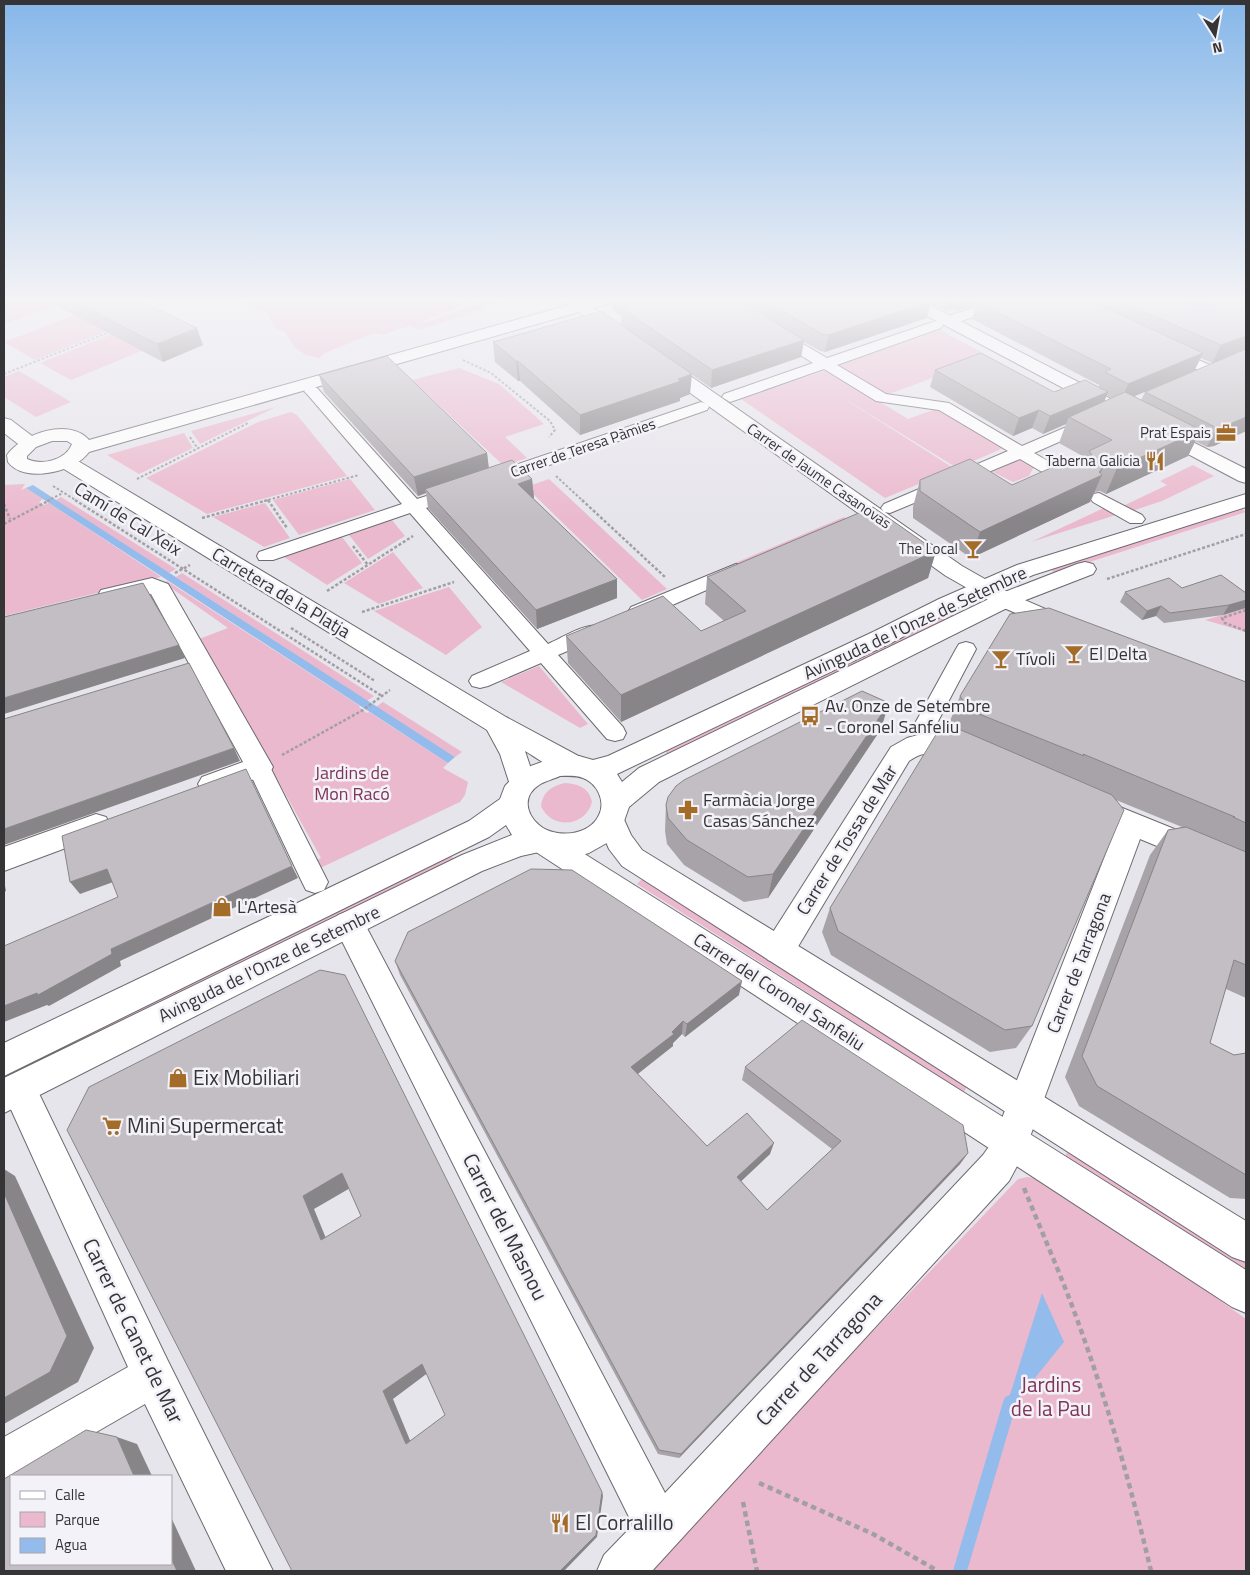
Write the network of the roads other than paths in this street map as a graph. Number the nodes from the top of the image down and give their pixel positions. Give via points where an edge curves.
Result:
1 (337, 372) edge
2 (672, 372) edge
3 (803, 372) edge
4 (837, 372) edge
5 (1038, 372) edge
6 (1211, 372) edge
7 (1195, 378) edge
8 (312, 391) dead end
9 (730, 397) dead end
10 (701, 407) dead end
11 (1113, 413) joint
12 (1144, 423) edge
13 (4, 424) edge
14 (73, 449) junction
15 (1022, 452) junction
16 (16, 457) edge
17 (1246, 477) edge
18 (1070, 481) edge
19 (1099, 498) edge
20 (1246, 500) edge
21 (415, 506) junction
22 (890, 508) dead end
23 (1246, 517) edge
24 (1136, 520) dead end
25 (266, 556) dead end
26 (756, 562) edge
27 (982, 588) junction
28 (1004, 600) junction
29 (86, 601) edge
30 (1084, 633) edge
31 (966, 649) dead end
32 (544, 653) junction
33 (480, 681) dead end
34 (497, 724) junction
35 (615, 733) dead end
36 (924, 735) junction
37 (994, 763) edge
38 (259, 767) junction
39 (584, 768) junction
40 (186, 793) edge
41 (517, 795) junction
42 (1095, 807) edge
43 (614, 812) junction
44 (122, 816) edge
45 (1132, 823) junction
46 (542, 843) junction
47 (4, 859) edge
48 (1246, 871) edge
49 (315, 882) dead end
50 (349, 924) junction
51 (779, 950) junction
52 (9, 1082) edge
53 (1026, 1104) junction
54 (1011, 1141) junction
55 (1246, 1243) edge
56 (1246, 1294) edge
57 (153, 1376) junction
58 (4, 1461) edge
59 (660, 1531) junction
60 (250, 1571) edge
61 (620, 1571) edge

1 - 14 street
2 - 27 street, Carrer de Jaume Casanovas
3 - 9 street
4 - 15 street via 882,398 943,406
5 - 11 street
6 - 7 street
8 - 21 street
10 - 21 street, Carrer de Teresa Pàmies
11 - 15 street
12 - 17 street
13 - 16 street
14 - 16 street via 46,468
14 - 16 street via 49,436
14 - 34 street, Carretera de la Platja
15 - 18 street
15 - 22 street
19 - 24 street
20 - 27 street, Avinguda de l'Onze de Setembre via 1044,564
21 - 25 street, Carrer de Teresa Pàmies
21 - 32 street
23 - 28 street, Avinguda de l'Onze de Setembre
26 - 32 street
27 - 28 street, Carrer de Jaume Casanovas
27 - 39 street, Avinguda de l'Onze de Setembre via 614,765
28 - 30 street, Carrer de Jaume Casanovas
28 - 43 street, Avinguda de l'Onze de Setembre via 657,771
29 - 38 street via 152,585 160,590 193,666
31 - 36 street
32 - 33 street
32 - 35 street
34 - 39 street, Carretera de la Platja
34 - 41 street via 513,754
36 - 37 street
36 - 51 street, Carrer de Tossa de Mar via 900,754
38 - 40 street
38 - 49 street
39 - 41 street via 558,766 544,769
39 - 43 street via 606,780 613,790
41 - 46 street via 518,825 524,833
41 - 52 street, Avinguda de l'Onze de Setembre via 479,829
42 - 45 street
43 - 46 street via 603,832 591,840 562,846
43 - 51 street, Carrer del Coronel Sanfeliu via 618,841 632,858
44 - 47 street
45 - 48 street
45 - 53 street, Carrer de Tarragona
46 - 50 street, Avinguda de l'Onze de Setembre via 518,845 482,858
46 - 54 street, Carrer del Coronel Sanfeliu
50 - 52 street, Avinguda de l'Onze de Setembre
50 - 59 street, Carrer del Masnou
51 - 53 street, Carrer del Coronel Sanfeliu
52 - 57 street, Carrer de Canet de Mar
53 - 54 street
53 - 55 street, Carrer del Coronel Sanfeliu
54 - 56 street, Carrer del Coronel Sanfeliu
54 - 59 street, Carrer de Tarragona via 996,1168
57 - 58 street
57 - 60 street, Carrer de Canet de Mar
59 - 61 street, Carrer de Tarragona

